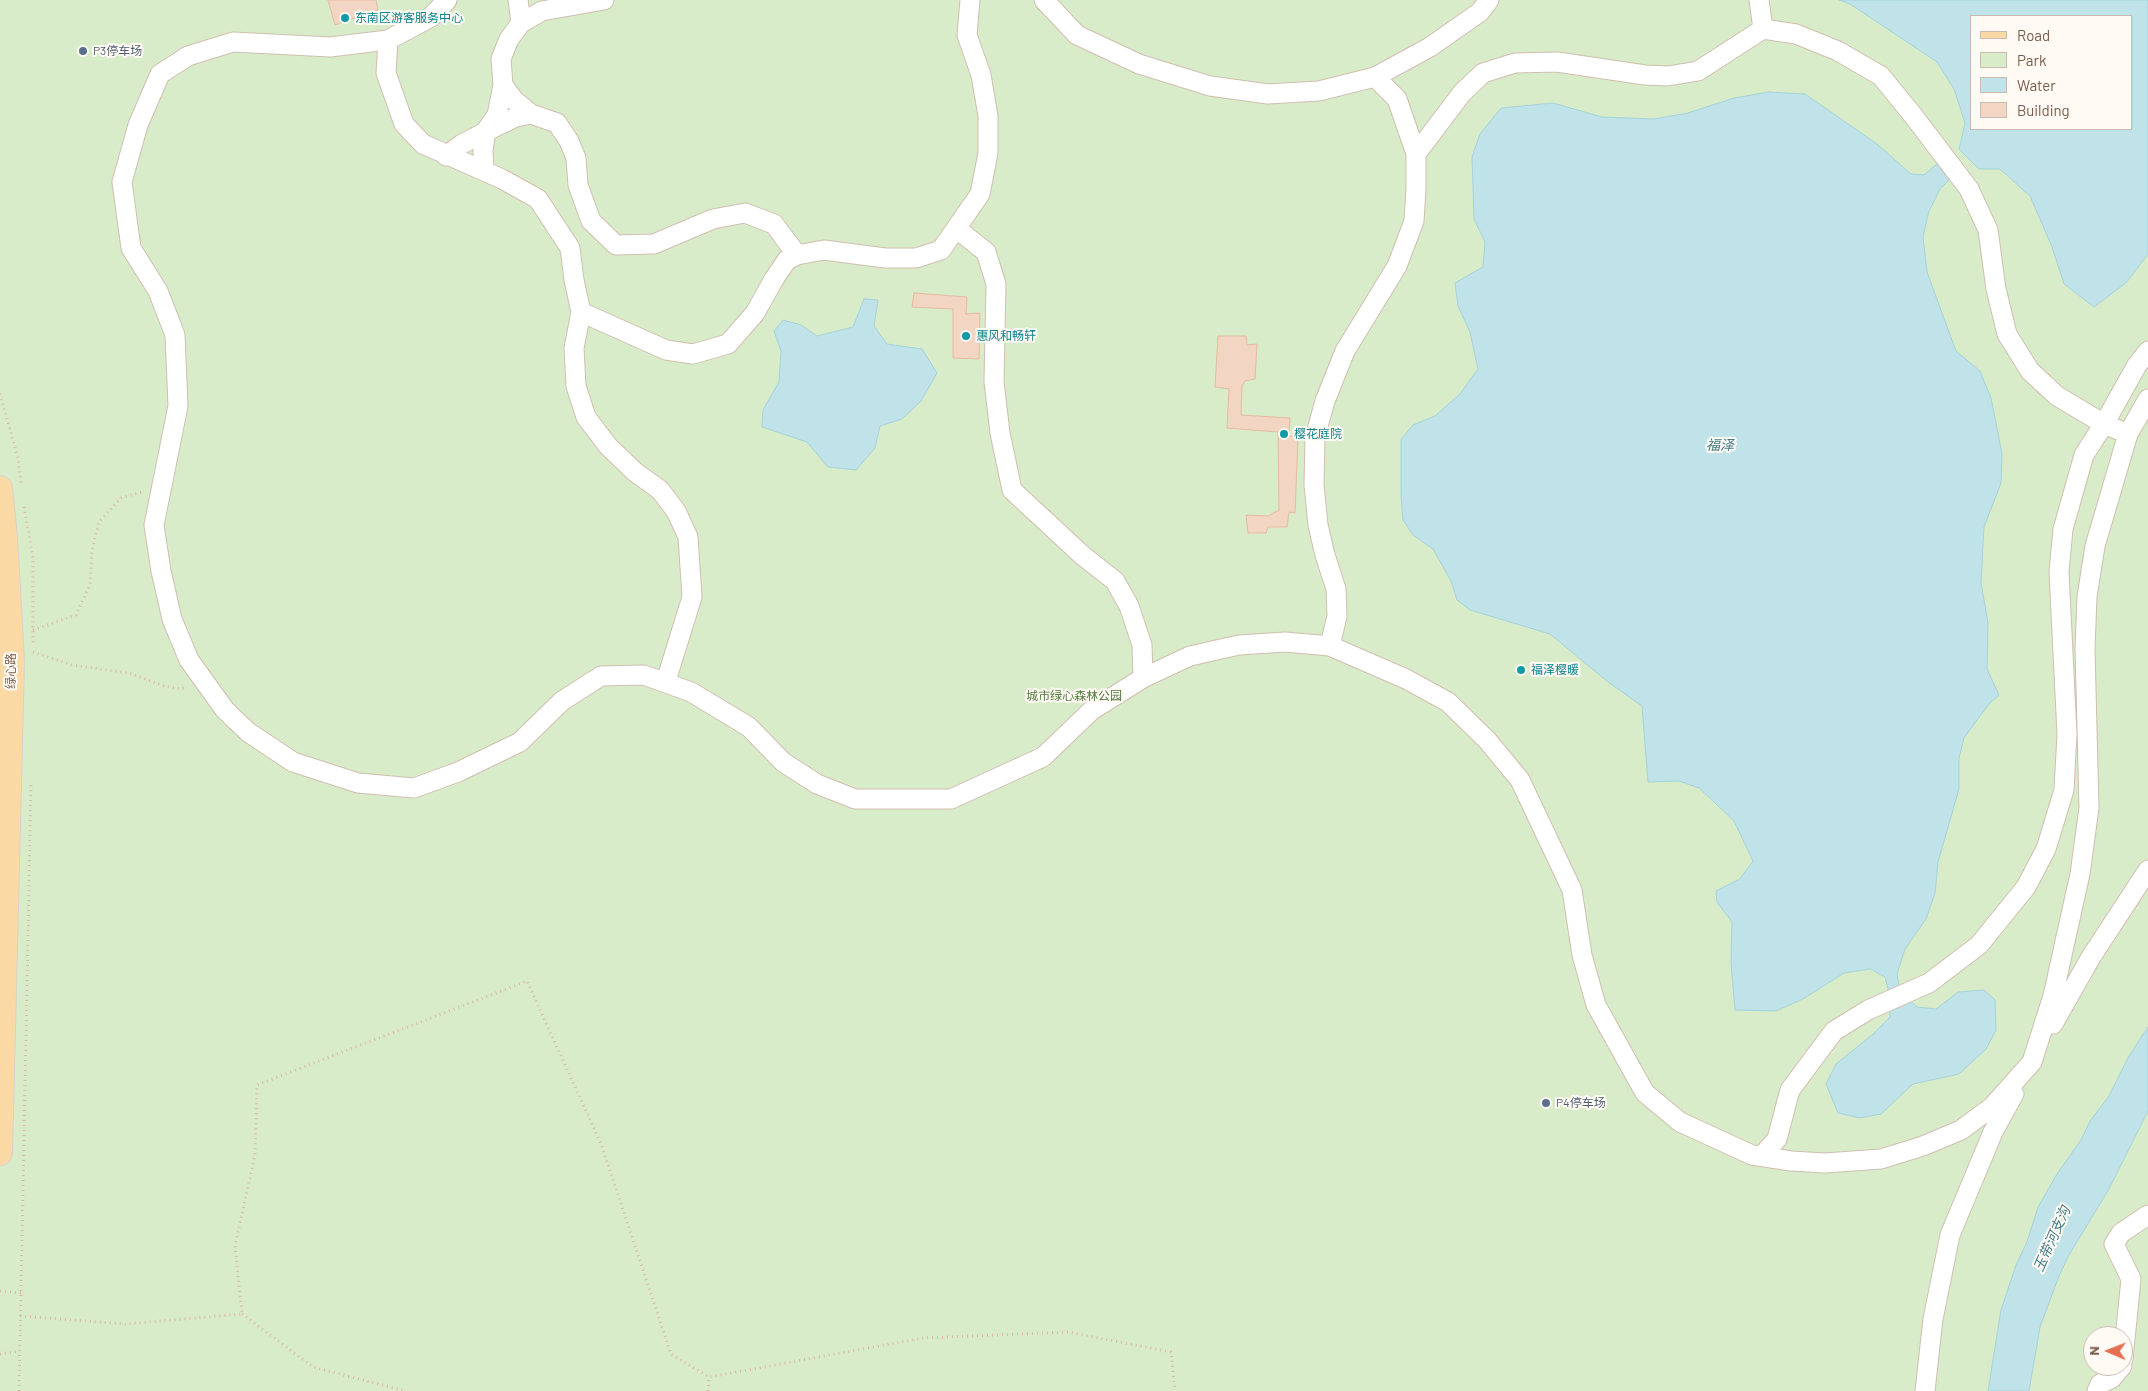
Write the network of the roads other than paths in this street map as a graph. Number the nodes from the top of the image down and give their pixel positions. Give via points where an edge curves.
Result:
1 (447, 0) edge
2 (518, 0) edge
3 (604, 0) edge
4 (970, 0) edge
5 (1044, 0) edge
6 (1489, 0) edge
7 (1759, 0) edge
8 (521, 23) junction
9 (1763, 29) junction
10 (388, 40) junction
11 (1375, 77) junction
12 (503, 84) junction
13 (531, 114) junction
14 (486, 131) junction
15 (1416, 154) junction
16 (446, 156) junction
17 (484, 171) junction
18 (957, 229) junction
19 (797, 256) junction
20 (581, 312) junction
21 (2148, 351) edge
22 (2148, 399) edge
23 (2104, 424) junction
24 (2128, 434) junction
25 (0, 488) edge
26 (1330, 646) junction
27 (1143, 678) junction
28 (666, 681) junction
29 (2148, 870) edge
30 (2032, 1062) junction
31 (0, 1153) edge
32 (1762, 1156) junction
33 (2148, 1215) edge
34 (2126, 1326) edge
35 (2114, 1376) edge
36 (1926, 1391) edge
37 (2097, 1391) edge

1 - 10 lane via 431,17
2 - 8 lane
3 - 8 lane via 542,12
4 - 18 lane via 967,35 980,75 988,116 988,153 980,194
5 - 11 lane via 1077,35 1139,64 1210,86 1268,94 1319,91
6 - 11 lane via 1480,12 1430,47
7 - 9 lane
8 - 12 lane via 509,39 501,59
9 - 15 lane via 1698,71 1668,76 1557,62 1515,63 1483,73 1462,93
9 - 23 lane via 1796,34 1838,51 1881,76 1969,189 1988,230 1996,289 2007,334 2030,371 2058,396
10 - 16 lane via 386,73 404,124 423,144
10 - 28 lane via 330,47 233,42 188,56 160,74 138,125 122,182 131,248 158,291 175,335 178,406 154,525 160,571 172,619 189,660 225,710 248,732 294,762 358,783 414,788 458,772 520,742 562,701 601,676 644,675
11 - 15 lane via 1397,99
12 - 13 lane via 514,100
12 - 14 lane via 497,115
13 - 14 lane
13 - 19 lane via 557,123 569,141 576,158 578,185 591,221 616,245 654,244 713,219 745,213 774,224
14 - 16 lane
14 - 17 lane
15 - 26 lane via 1414,221 1397,266 1346,351 1315,437 1314,485 1318,525 1336,589 1337,616
16 - 17 lane
17 - 20 lane via 538,199 570,248
18 - 19 lane via 941,250 916,258 885,258 824,250
18 - 27 lane via 986,252 996,284 994,382 1012,490 1115,581 1129,606 1142,645
19 - 20 lane via 787,260 755,313 728,344 693,354 666,350
20 - 28 lane via 574,348 576,386 586,417 608,446 660,490 676,511 688,536 692,597
21 - 23 lane
22 - 24 lane
23 - 24 lane
23 - 32 lane via 2084,455 2063,529 2059,572 2067,734 2064,790 2046,849 2026,887 1979,945 1929,983 1868,1010 1834,1031 1790,1090 1776,1139
24 - 30 lane via 2094,546 2087,597 2088,808 2080,874 2053,996
25 - 31 main road, 绿心路 via 12,661
26 - 27 lane via 1285,642 1239,645 1190,656
26 - 32 lane via 1406,679 1448,702 1498,754 1520,780 1572,890 1582,955 1596,1005 1645,1093 1680,1122 1752,1155
27 - 28 lane via 1092,710 1043,757 951,799 942,800 855,799 816,784 783,762 749,727
29 - 30 lane via 2091,957
30 - 32 lane via 1992,1107 1961,1130 1923,1146 1882,1159 1825,1163
30 - 36 lane via 1993,1132 1950,1235 1933,1319
33 - 34 lane via 2121,1233 2114,1244 2131,1280
35 - 37 lane via 2100,1384

